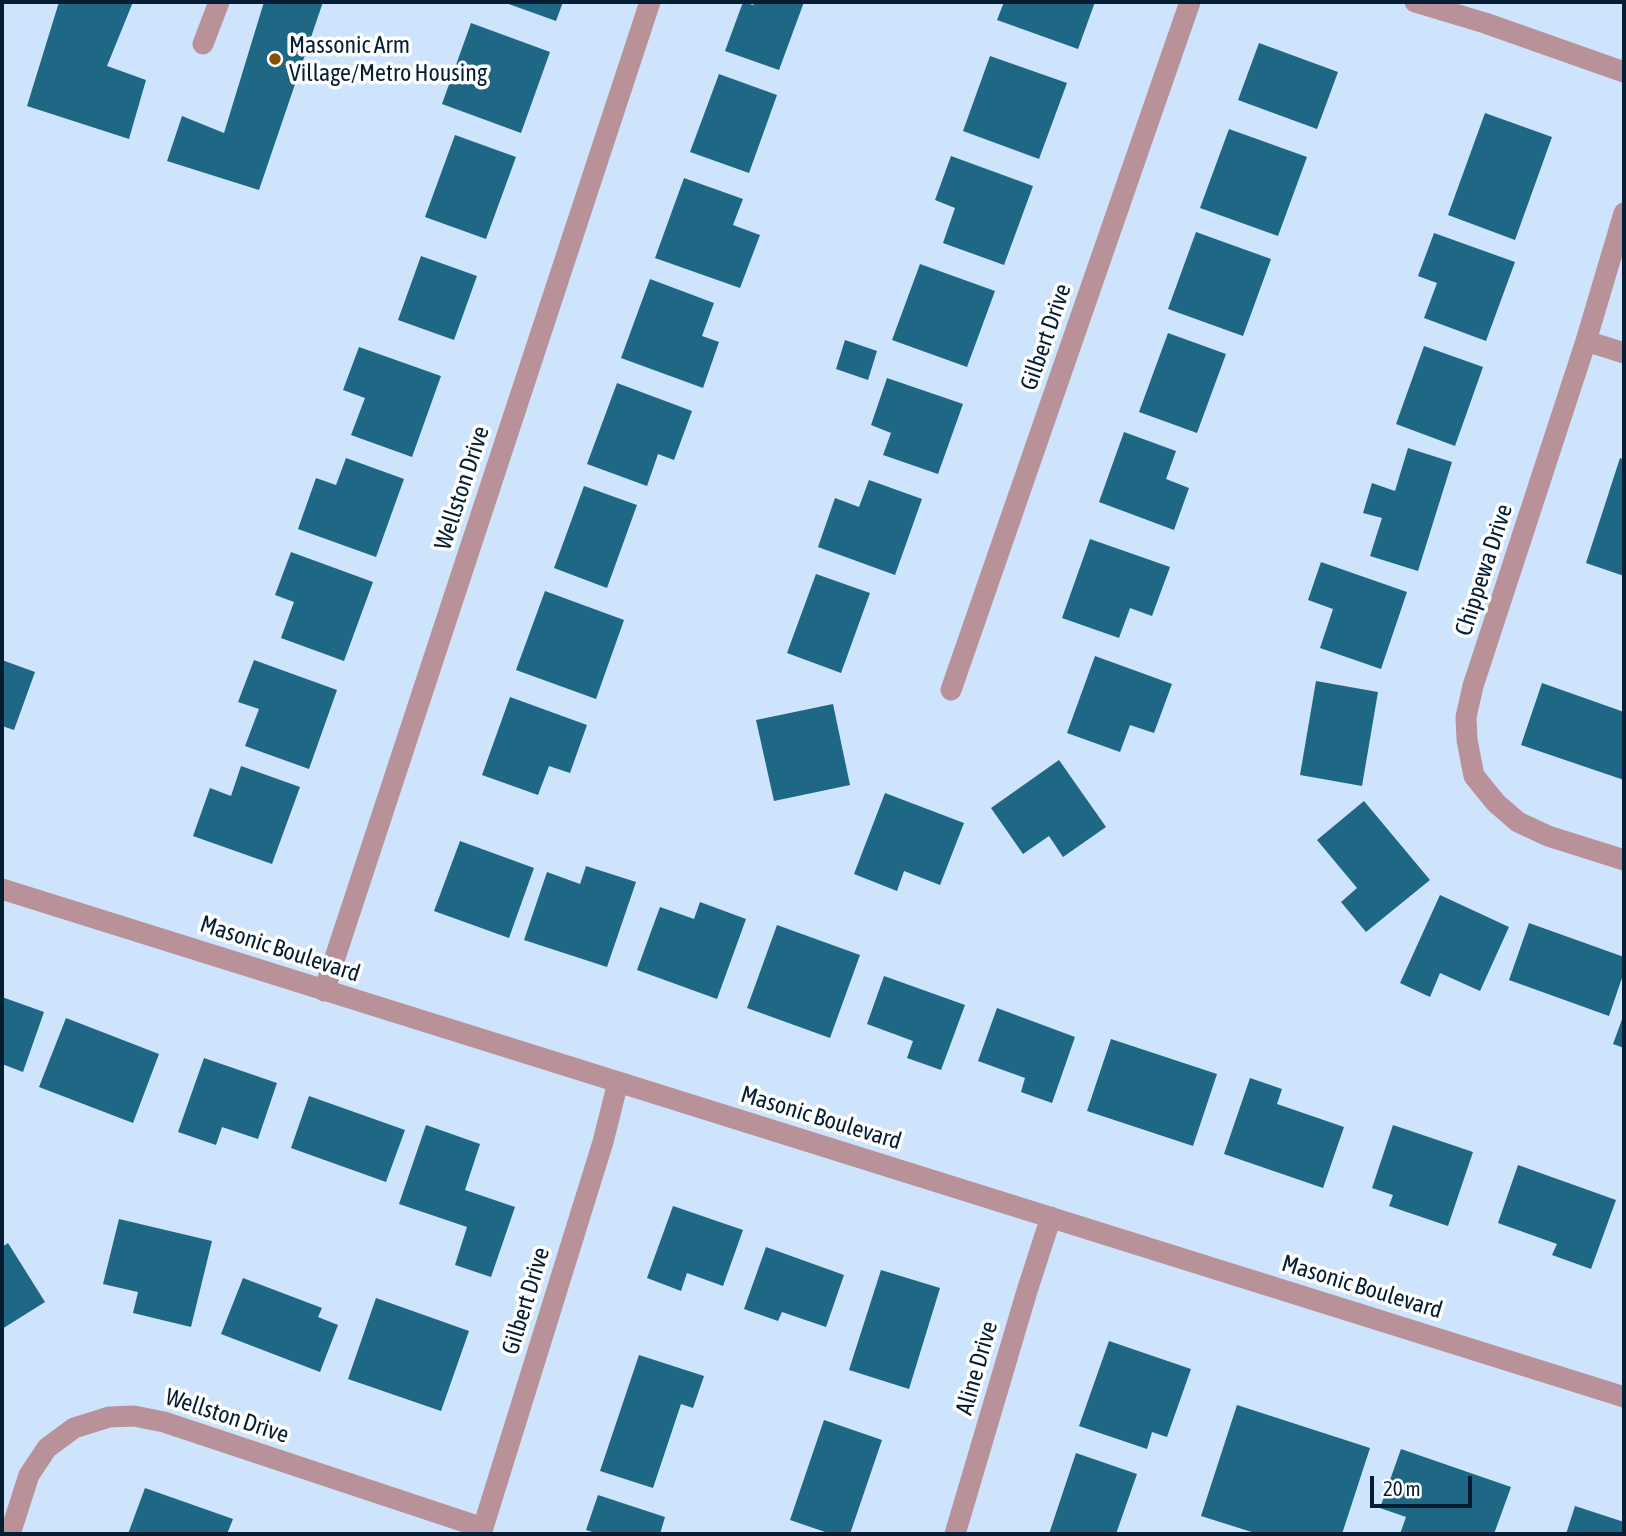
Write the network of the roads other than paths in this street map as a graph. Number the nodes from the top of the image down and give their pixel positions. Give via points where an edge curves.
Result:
1 (219, 2) edge
2 (650, 2) edge
3 (1190, 2) edge
4 (1415, 2) edge
5 (204, 44) dead end
6 (1624, 72) edge
7 (1624, 214) edge
8 (1586, 341) junction
9 (1624, 353) edge
10 (951, 690) dead end
11 (1624, 860) edge
12 (2, 889) edge
13 (324, 991) junction
14 (618, 1082) junction
15 (1051, 1217) junction
16 (1624, 1397) edge
17 (482, 1531) edge
18 (10, 1534) edge
19 (955, 1534) edge

1 - 5 street
2 - 13 street, Wellston Drive
3 - 10 street, Gilbert Drive
4 - 6 street
7 - 8 street, Chippewa Drive
8 - 9 street
8 - 11 street, Chippewa Drive via 1466,716 1474,776 1496,803 1518,822 1548,836
12 - 13 street, Masonic Boulevard
13 - 14 street, Masonic Boulevard
14 - 15 street, Masonic Boulevard
14 - 17 street, Gilbert Drive
15 - 16 street, Masonic Boulevard
15 - 19 street, Aline Drive
17 - 18 street, Wellston Drive via 164,1422 134,1416 109,1417 75,1428 47,1448 29,1475

